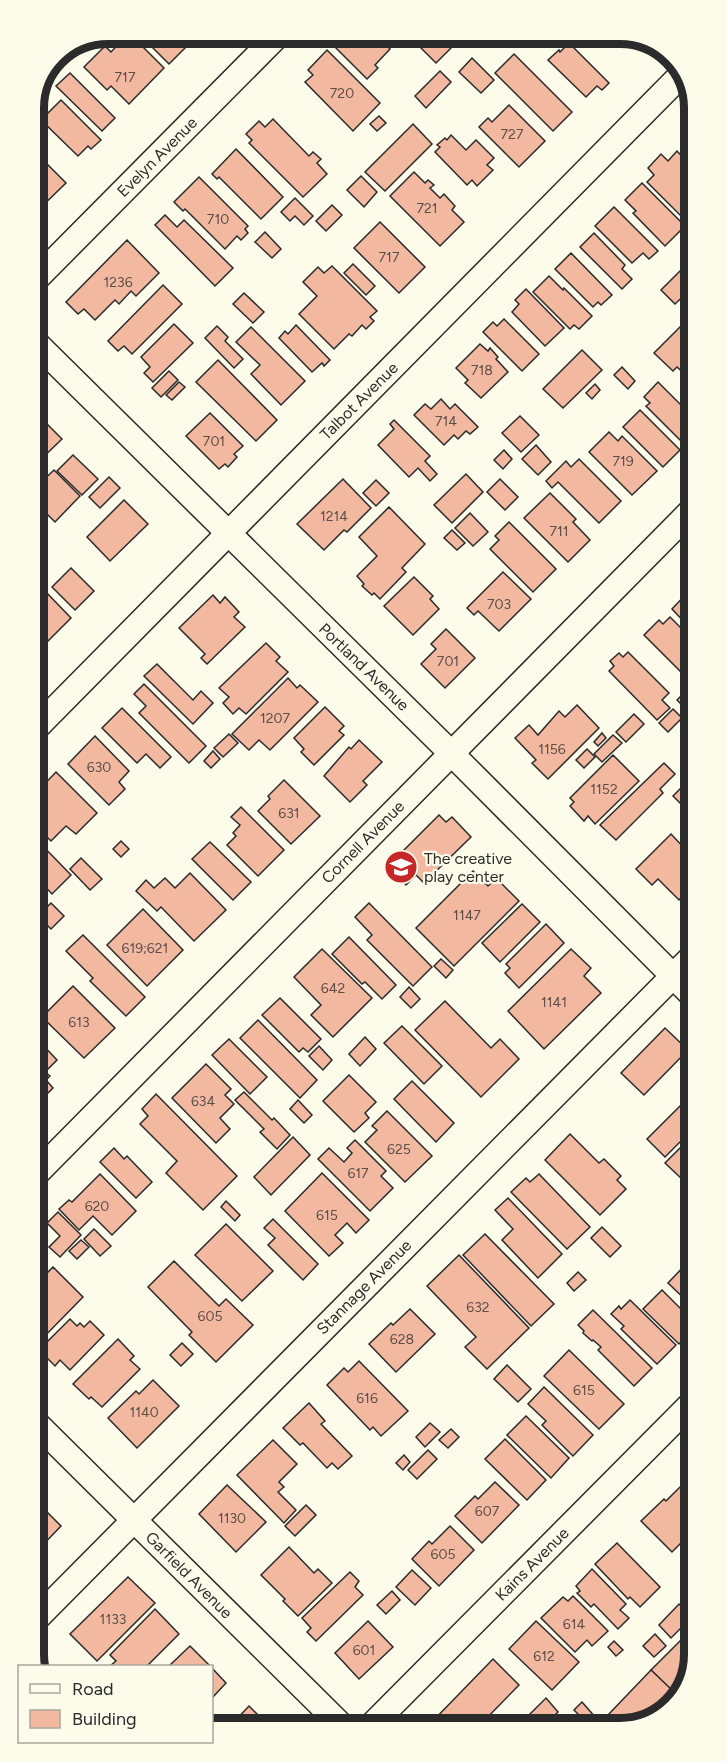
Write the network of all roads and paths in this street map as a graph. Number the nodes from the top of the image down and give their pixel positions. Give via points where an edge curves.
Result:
1 (269, 44) edge
2 (677, 79) edge
3 (44, 271) edge
4 (44, 351) edge
5 (684, 518) edge
6 (228, 534) junction
7 (44, 720) edge
8 (452, 753) junction
9 (684, 965) edge
10 (674, 976) junction
11 (684, 986) edge
12 (44, 1166) edge
13 (684, 1411) edge
14 (44, 1431) edge
15 (133, 1520) junction
16 (44, 1611) edge
17 (333, 1717) edge
18 (379, 1718) edge

1 - 3 street, Evelyn Avenue
2 - 6 street, Talbot Avenue
4 - 6 street, Portland Avenue
5 - 8 street, Cornell Avenue
6 - 7 street, Talbot Avenue
6 - 8 street, Portland Avenue
8 - 10 street, Portland Avenue
8 - 12 street, Cornell Avenue
9 - 10 street, Stannage Avenue
10 - 11 street, Portland Avenue
10 - 15 street, Stannage Avenue
13 - 18 street, Kains Avenue
14 - 15 street, Garfield Avenue
15 - 16 street, Stannage Avenue
15 - 17 street, Garfield Avenue

